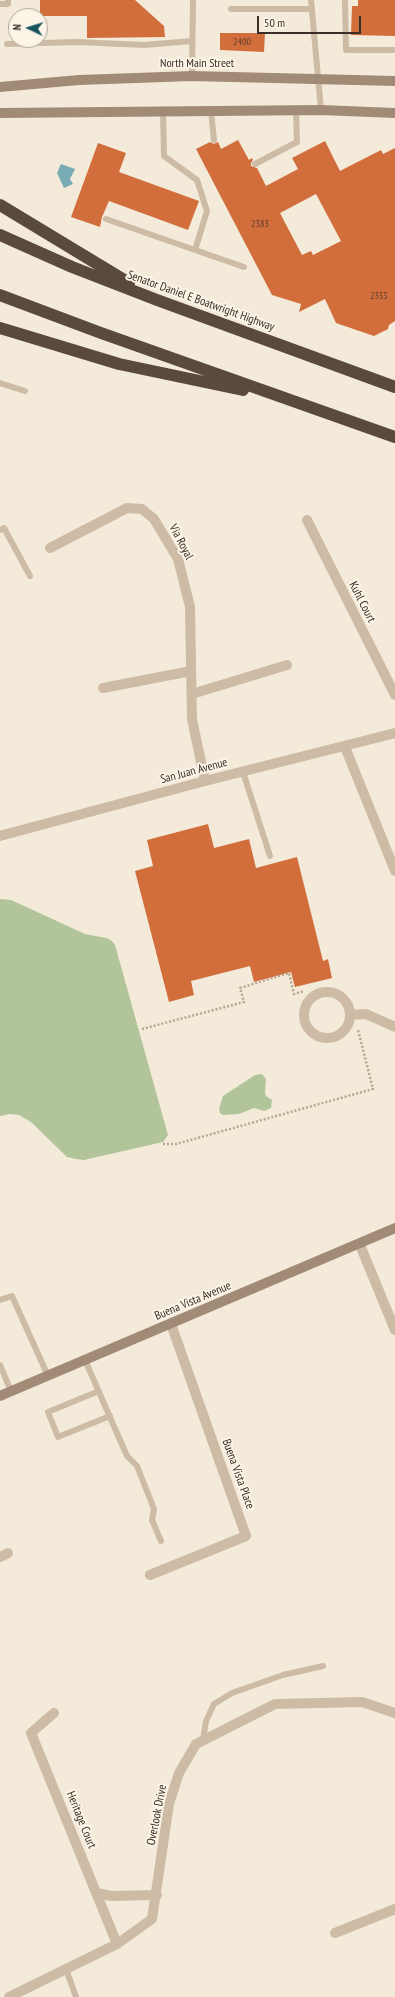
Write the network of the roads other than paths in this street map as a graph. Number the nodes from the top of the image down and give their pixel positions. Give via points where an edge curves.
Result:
1 (8, 0) edge
2 (193, 0) edge
3 (311, 0) edge
4 (345, 0) edge
5 (0, 4) edge
6 (231, 8) dead end
7 (312, 9) junction
8 (192, 41) junction
9 (7, 44) dead end
10 (395, 50) edge
11 (192, 76) junction
12 (318, 79) junction
13 (395, 81) edge
14 (0, 86) edge
15 (296, 110) junction
16 (321, 110) junction
17 (163, 111) junction
18 (211, 111) junction
19 (0, 113) edge
20 (395, 113) edge
21 (214, 140) dead end
22 (255, 164) dead end
23 (0, 205) edge
24 (106, 219) dead end
25 (0, 235) edge
26 (195, 250) junction
27 (244, 267) dead end
28 (0, 295) edge
29 (157, 300) junction
30 (0, 328) edge
31 (0, 383) edge
32 (395, 386) edge
33 (25, 391) dead end
34 (291, 400) junction
35 (395, 437) edge
36 (307, 520) dead end
37 (0, 530) edge
38 (50, 548) dead end
39 (30, 576) dead end
40 (287, 665) dead end
41 (191, 671) junction
42 (102, 688) dead end
43 (192, 694) junction
44 (395, 695) edge
45 (395, 733) edge
46 (345, 747) junction
47 (242, 772) junction
48 (205, 781) junction
49 (0, 836) edge
50 (270, 856) dead end
51 (395, 871) edge
52 (350, 1015) junction
53 (395, 1027) edge
54 (395, 1228) edge
55 (360, 1245) junction
56 (0, 1300) edge
57 (171, 1324) junction
58 (395, 1330) edge
59 (85, 1360) junction
60 (0, 1365) edge
61 (48, 1376) junction
62 (11, 1391) junction
63 (99, 1391) junction
64 (0, 1396) edge
65 (110, 1416) junction
66 (160, 1541) dead end
67 (150, 1574) dead end
68 (323, 1666) dead end
69 (54, 1713) dead end
70 (395, 1713) edge
71 (204, 1740) junction
72 (97, 1893) junction
73 (157, 1895) junction
74 (395, 1909) edge
75 (335, 1933) dead end
76 (117, 1944) junction
77 (66, 1969) junction
78 (9, 1997) edge
79 (76, 1997) edge

1 - 5 lane via 8,4
2 - 8 lane
3 - 7 lane
4 - 10 lane via 346,50
6 - 7 lane
7 - 12 lane
8 - 9 lane via 144,45 77,42
8 - 11 lane
11 - 12 main road, North Main Street
11 - 14 main road, North Main Street
12 - 13 main road, North Main Street
12 - 16 lane
15 - 16 main road
15 - 18 main road
15 - 22 lane via 297,142
16 - 20 main road
17 - 18 main road
17 - 19 main road
17 - 26 lane via 164,156 196,180 207,211
18 - 21 lane
23 - 29 highway
24 - 26 lane
25 - 29 highway, Senator Daniel E Boatwright Highway via 72,267
26 - 27 lane
28 - 34 highway via 101,334
29 - 32 highway, Senator Daniel E Boatwright Highway
30 - 34 highway via 119,364
31 - 33 lane
34 - 35 highway
36 - 44 street, Kuhl Court
37 - 39 lane via 4,528
38 - 41 street, Via Royal via 127,508 142,509 154,519 178,559 190,607
40 - 43 street
41 - 42 street
41 - 43 street, Via Royal
43 - 48 street, Via Royal via 192,719
45 - 46 street, San Juan Avenue
46 - 47 street, San Juan Avenue
46 - 51 street
47 - 48 street, San Juan Avenue
47 - 50 lane
48 - 49 street, San Juan Avenue
52 - 52 street via 349,1007 339,995 324,992 310,1000 304,1014 312,1034 326,1039 334,1038 346,1029
52 - 53 street via 366,1014
54 - 55 main road, Buena Vista Avenue
55 - 57 main road, Buena Vista Avenue
55 - 58 street
56 - 61 lane via 12,1296
57 - 59 main road, Buena Vista Avenue
57 - 67 street, Buena Vista Place via 246,1536
59 - 61 main road, Buena Vista Avenue
59 - 63 lane
60 - 62 lane
61 - 62 main road, Buena Vista Avenue
62 - 64 main road, Buena Vista Avenue
63 - 65 lane
63 - 65 lane via 48,1412 58,1437
65 - 66 lane via 127,1456 137,1466 154,1509 152,1520
68 - 71 lane via 283,1675 232,1693 214,1704 206,1721
69 - 72 street, Heritage Court via 31,1733
70 - 71 street, Overlook Drive via 362,1702 275,1704
71 - 73 street, Overlook Drive via 196,1744 179,1773 169,1804
72 - 73 street via 111,1896
72 - 76 street, Heritage Court
73 - 76 street, Overlook Drive via 152,1919
74 - 75 street
76 - 77 street, Overlook Drive
77 - 78 street, Overlook Drive
77 - 79 lane

